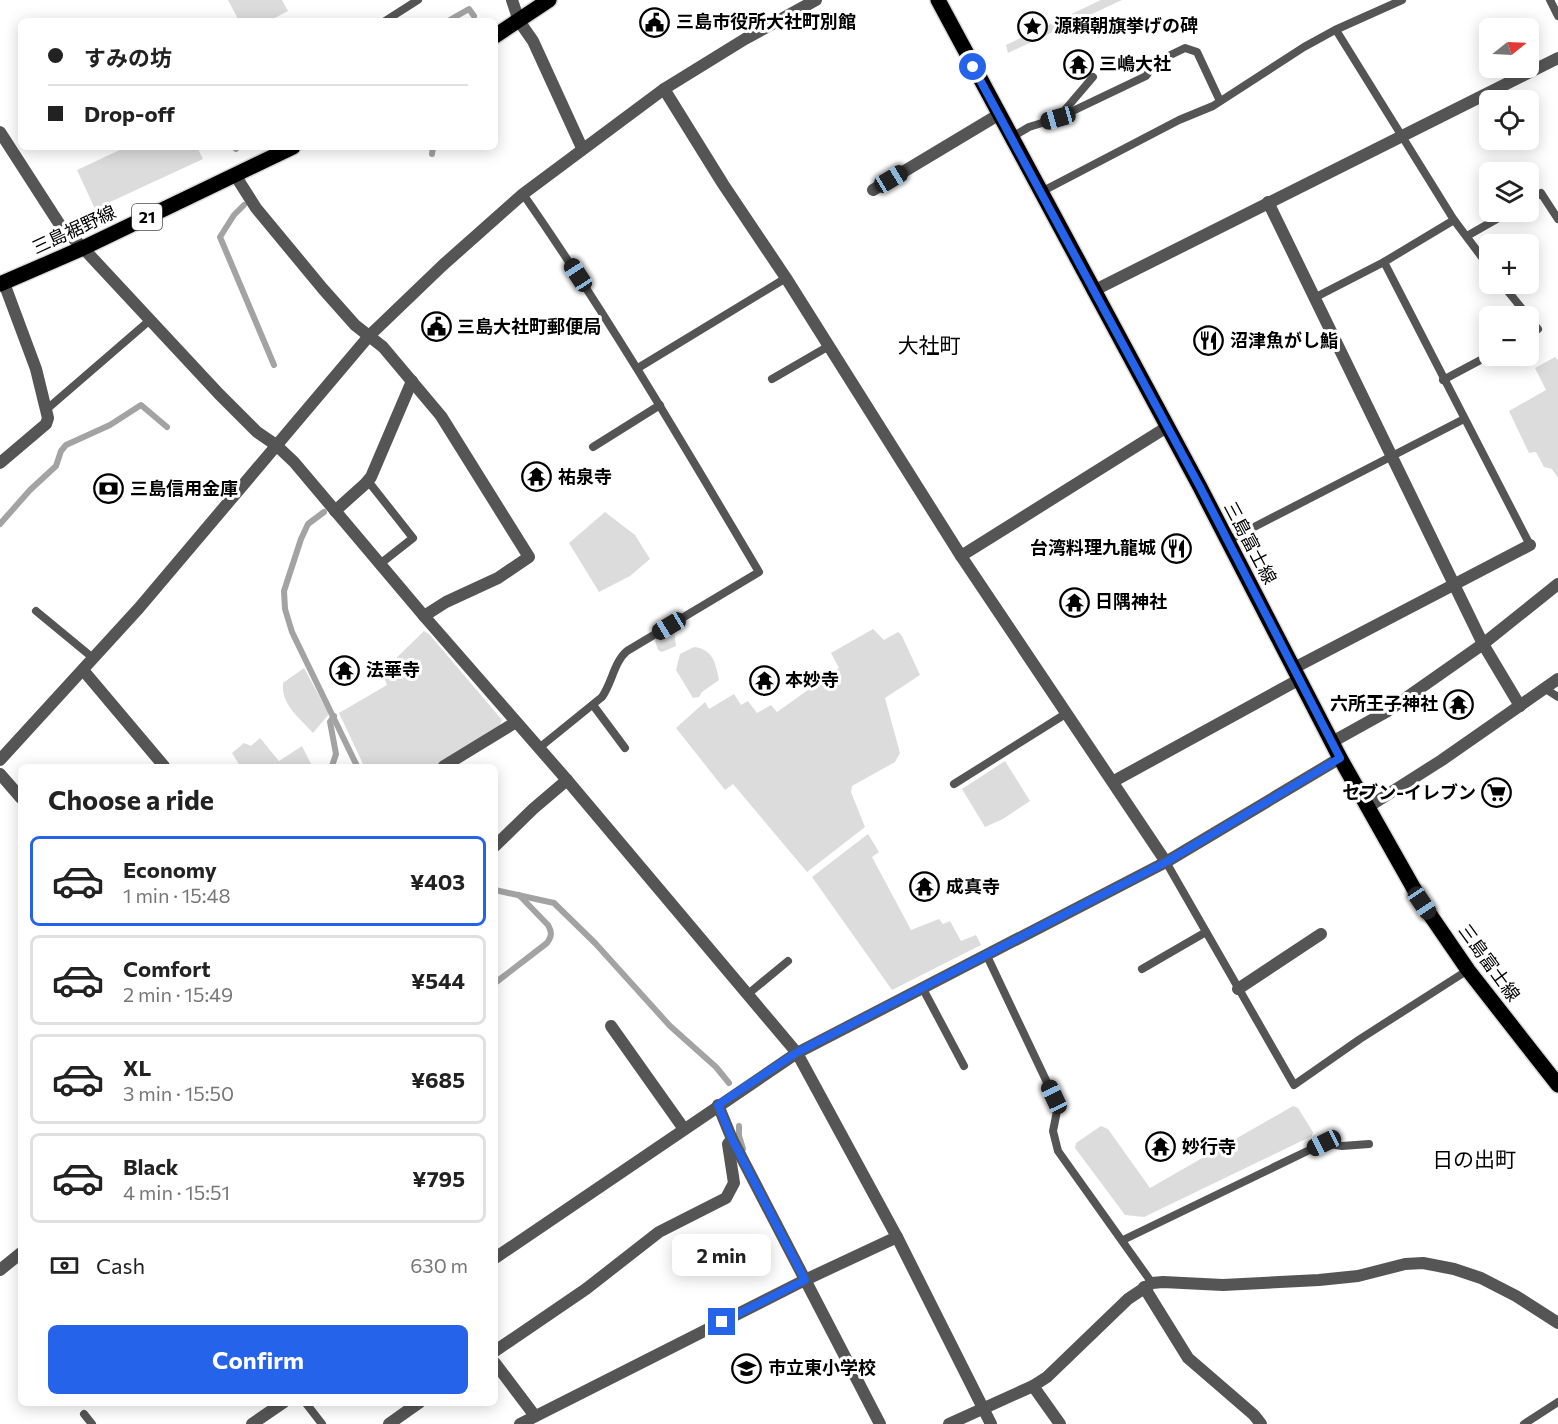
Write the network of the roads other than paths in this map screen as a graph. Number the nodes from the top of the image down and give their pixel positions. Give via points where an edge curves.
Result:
1 (418, 0) edge
2 (512, 0) edge
3 (549, 0) edge
4 (816, 0) edge
5 (938, 0) edge
6 (1402, 0) edge
7 (1551, 0) edge
8 (1558, 16) edge
9 (390, 18) edge
10 (519, 21) junction
11 (1336, 30) junction
12 (498, 34) edge
13 (1558, 58) edge
14 (1093, 77) dead end
15 (664, 89) junction
16 (1220, 101) junction
17 (998, 115) junction
18 (1058, 118) junction
19 (0, 132) edge
20 (1402, 135) junction
21 (1012, 137) junction
22 (582, 148) junction
23 (287, 150) edge
24 (235, 175) junction
25 (873, 190) dead end
26 (1040, 193) junction
27 (522, 194) junction
28 (1539, 194) edge
29 (1268, 202) junction
30 (1558, 219) edge
31 (1454, 220) junction
32 (1492, 222) edge
33 (1467, 236) junction
34 (83, 248) junction
35 (1479, 253) edge
36 (1384, 262) junction
37 (786, 278) junction
38 (2, 284) edge
39 (1094, 291) junction
40 (1510, 294) edge
41 (1314, 298) junction
42 (1519, 306) edge
43 (150, 320) junction
44 (369, 336) junction
45 (829, 346) junction
46 (1479, 361) edge
47 (638, 368) junction
48 (772, 379) dead end
49 (1443, 380) junction
50 (412, 381) junction
51 (660, 405) junction
52 (47, 409) junction
53 (1464, 419) junction
54 (1167, 427) junction
55 (276, 445) junction
56 (593, 447) dead end
57 (1392, 456) junction
58 (0, 463) edge
59 (368, 481) junction
60 (335, 511) junction
61 (1226, 541) junction
62 (1530, 545) joint
63 (961, 556) junction
64 (380, 564) junction
65 (1558, 584) edge
66 (1454, 586) junction
67 (36, 610) dead end
68 (424, 616) junction
69 (1483, 644) junction
70 (93, 658) junction
71 (83, 670) junction
72 (1297, 674) junction
73 (1558, 679) edge
74 (1544, 688) junction
75 (1558, 697) edge
76 (592, 705) junction
77 (1520, 706) junction
78 (1067, 713) junction
79 (516, 722) junction
80 (1332, 742) junction
81 (539, 748) junction
82 (625, 748) dead end
83 (1340, 758) junction
84 (0, 760) edge
85 (162, 764) edge
86 (447, 764) edge
87 (0, 774) edge
88 (567, 780) junction
89 (1114, 781) junction
90 (954, 784) dead end
91 (18, 795) edge
92 (1368, 807) junction
93 (498, 843) edge
94 (1166, 862) junction
95 (1206, 932) junction
96 (1321, 934) dead end
97 (987, 956) junction
98 (788, 961) dead end
99 (1142, 969) dead end
100 (1468, 970) junction
101 (923, 989) junction
102 (1238, 989) junction
103 (748, 994) junction
104 (611, 1026) dead end
105 (796, 1053) junction
106 (964, 1066) dead end
107 (1558, 1085) edge
108 (718, 1105) junction
109 (684, 1129) junction
110 (732, 1139) junction
111 (1369, 1144) dead end
112 (897, 1238) junction
113 (1123, 1240) junction
114 (18, 1255) edge
115 (498, 1256) edge
116 (0, 1270) edge
117 (805, 1280) junction
118 (1148, 1285) junction
119 (1558, 1323) edge
120 (498, 1348) edge
121 (498, 1366) edge
122 (1034, 1386) junction
123 (1558, 1402) edge
124 (278, 1406) edge
125 (308, 1406) edge
126 (414, 1406) edge
127 (982, 1407) junction
128 (84, 1414) dead end
129 (535, 1416) junction
130 (92, 1424) edge
131 (252, 1424) edge
132 (322, 1424) edge
133 (389, 1424) edge
134 (520, 1424) edge
135 (880, 1424) edge
136 (949, 1424) edge
137 (991, 1424) edge
138 (1060, 1424) edge
139 (1261, 1424) edge
140 (1524, 1424) edge

1 - 9 lane
2 - 10 street
3 - 10 main road
4 - 15 street
5 - 17 main road, 三島富士線
6 - 11 lane
7 - 8 lane
10 - 12 main road
10 - 22 street via 533,41
11 - 16 lane
11 - 20 lane
13 - 20 street
14 - 18 lane
15 - 22 street
15 - 37 street
16 - 18 lane via 1197,52 1185,48 1156,62 1146,76
16 - 26 lane
17 - 21 main road, 三島富士線
17 - 25 street
18 - 21 lane
19 - 34 street via 60,225
20 - 29 street
20 - 31 lane
21 - 26 main road, 三島富士線
22 - 27 street
23 - 24 main road, 三島裾野線 / 21
24 - 34 main road, 三島裾野線 / 21
24 - 44 street via 323,289
26 - 39 main road, 三島富士線
27 - 44 street
27 - 47 lane
28 - 30 lane
29 - 39 street
29 - 41 street
31 - 33 lane
31 - 36 lane
32 - 33 lane
33 - 35 lane
34 - 38 main road, 三島裾野線 / 21
34 - 43 street
36 - 41 lane
36 - 49 lane
37 - 45 street
37 - 47 lane
38 - 52 street via 36,369
39 - 54 main road, 三島富士線
40 - 42 lane
41 - 57 street
43 - 52 lane
43 - 55 street via 257,432
44 - 50 street
44 - 55 street
45 - 48 lane
45 - 63 street
46 - 49 lane
47 - 51 lane
49 - 53 lane
50 - 59 street
50 - 68 street via 459,443 529,557 498,578
51 - 56 lane
51 - 76 lane via 759,572 627,651 608,688
52 - 58 street via 46,424
53 - 57 lane
53 - 62 lane
54 - 61 main road, 三島富士線
54 - 63 street
55 - 60 street
55 - 70 street
57 - 61 lane
57 - 66 street
59 - 60 street
59 - 64 lane via 413,538
60 - 64 street
61 - 72 main road, 三島富士線
62 - 66 street
63 - 78 street
64 - 68 street
65 - 69 street
66 - 69 street
66 - 72 street
67 - 70 lane
68 - 79 street
69 - 77 street
69 - 80 street via 1386,712
70 - 71 street
71 - 84 street
71 - 85 street
72 - 80 main road, 三島富士線
72 - 89 street
73 - 74 street
74 - 75 lane
74 - 77 street
76 - 81 lane
76 - 82 lane
77 - 92 street
78 - 89 street
78 - 90 lane
79 - 81 street
79 - 86 street
80 - 83 main road, 三島富士線
81 - 88 street
83 - 92 main road, 三島富士線
83 - 94 street
87 - 91 street
88 - 93 street
88 - 103 street
89 - 94 street
92 - 100 main road, 三島富士線 via 1422,903
94 - 95 lane
94 - 97 street
95 - 99 lane
95 - 102 lane
96 - 102 street
97 - 101 street
97 - 113 lane via 1054,1097 1057,1111 1053,1131 1058,1150
98 - 103 lane
100 - 102 lane via 1294,1085
100 - 107 main road, 三島富士線
101 - 105 street
101 - 106 lane
103 - 105 street
104 - 109 street
105 - 108 street
105 - 112 street
108 - 109 street
108 - 110 street
109 - 115 street
110 - 117 street
110 - 120 street via 729,1144 734,1182 726,1198 659,1232 586,1289
111 - 113 lane via 1324,1143
112 - 117 street
112 - 127 street
113 - 118 lane
114 - 116 street
117 - 129 street
117 - 135 street
118 - 119 street via 1319,1280 1423,1263 1481,1278
118 - 122 street
118 - 139 street via 1188,1358
121 - 129 street
122 - 127 street
122 - 138 street
123 - 140 lane
124 - 131 street
125 - 132 lane
126 - 133 street
127 - 136 street
127 - 137 street
128 - 130 lane
129 - 134 street

